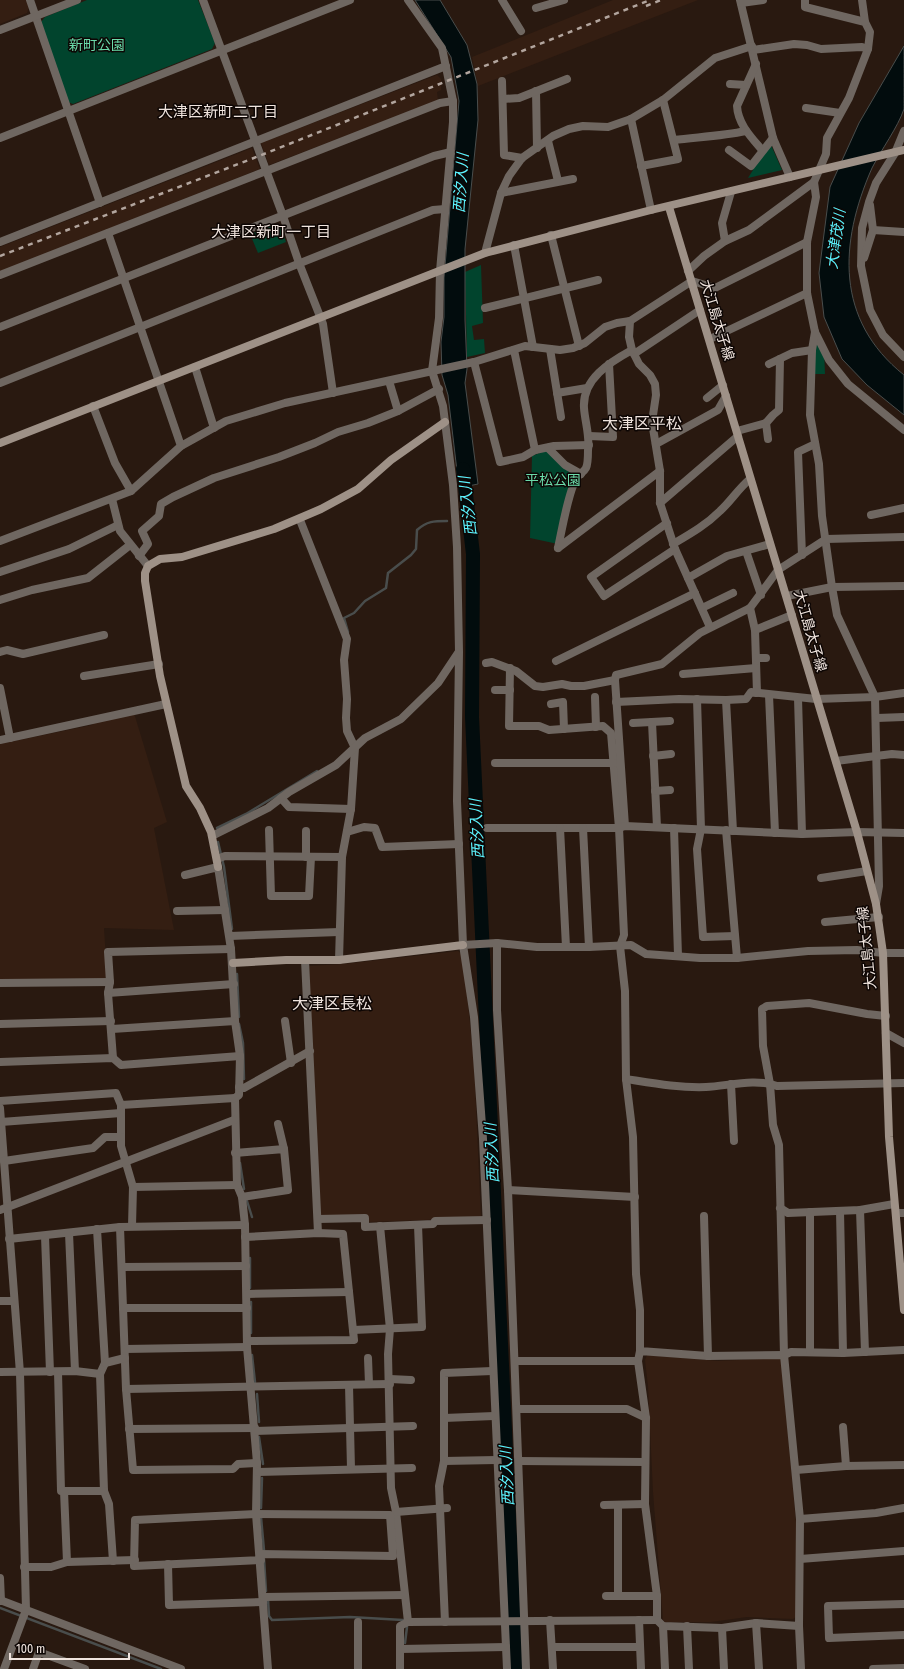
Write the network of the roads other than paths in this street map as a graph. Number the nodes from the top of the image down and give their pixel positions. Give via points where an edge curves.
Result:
1 (30, 0) edge
2 (77, 0) edge
3 (203, 0) edge
4 (350, 0) edge
5 (408, 0) edge
6 (502, 0) edge
7 (564, 0) edge
8 (763, 0) edge
9 (804, 0) edge
10 (862, 0) edge
11 (551, 1) edge
12 (740, 1) edge
13 (536, 8) dead end
14 (35, 16) junction
15 (865, 22) junction
16 (0, 30) edge
17 (521, 31) dead end
18 (752, 48) junction
19 (868, 49) junction
20 (221, 50) junction
21 (756, 64) junction
22 (446, 66) junction
23 (567, 79) dead end
24 (502, 81) dead end
25 (730, 84) dead end
26 (746, 85) junction
27 (536, 91) junction
28 (503, 99) junction
29 (663, 100) junction
30 (453, 101) junction
31 (806, 108) dead end
32 (67, 112) junction
33 (840, 113) junction
34 (630, 119) junction
35 (746, 131) junction
36 (904, 131) edge
37 (0, 138) edge
38 (773, 138) junction
39 (674, 140) junction
40 (548, 141) junction
41 (255, 142) junction
42 (537, 148) junction
43 (729, 150) dead end
44 (762, 150) junction
45 (904, 150) edge
46 (451, 152) junction
47 (892, 153) junction
48 (522, 158) junction
49 (641, 166) junction
50 (823, 170) junction
51 (265, 172) junction
52 (790, 177) junction
53 (573, 179) dead end
54 (558, 181) junction
55 (814, 182) junction
56 (501, 192) junction
57 (731, 192) junction
58 (870, 202) junction
59 (100, 203) junction
60 (669, 207) junction
61 (446, 209) junction
62 (651, 210) junction
63 (283, 216) junction
64 (873, 230) junction
65 (904, 232) edge
66 (108, 233) junction
67 (551, 235) junction
68 (0, 242) edge
69 (725, 242) junction
70 (807, 242) junction
71 (514, 245) junction
72 (485, 253) junction
73 (299, 263) junction
74 (862, 266) junction
75 (440, 271) junction
76 (688, 271) junction
77 (0, 275) edge
78 (124, 278) junction
79 (598, 280) dead end
80 (692, 281) junction
81 (564, 289) junction
82 (807, 293) junction
83 (524, 299) junction
84 (485, 308) dead end
85 (700, 310) junction
86 (320, 317) junction
87 (630, 321) junction
88 (0, 327) edge
89 (139, 327) junction
90 (815, 332) junction
91 (710, 340) junction
92 (580, 346) junction
93 (533, 347) junction
94 (550, 349) junction
95 (514, 350) junction
96 (812, 350) junction
97 (633, 352) junction
98 (904, 357) edge
99 (780, 359) junction
100 (474, 362) junction
101 (609, 364) junction
102 (769, 364) dead end
103 (195, 367) junction
104 (432, 371) junction
105 (158, 381) junction
106 (388, 381) junction
107 (0, 383) edge
108 (723, 385) junction
109 (588, 388) junction
110 (439, 389) junction
111 (333, 393) junction
112 (557, 393) junction
113 (726, 396) junction
114 (707, 398) dead end
115 (93, 406) junction
116 (398, 411) junction
117 (561, 417) dead end
118 (445, 422) junction
119 (766, 423) junction
120 (214, 428) junction
121 (904, 430) edge
122 (737, 434) junction
123 (768, 439) dead end
124 (589, 441) junction
125 (0, 443) edge
126 (656, 444) junction
127 (815, 444) junction
128 (181, 446) junction
129 (548, 448) junction
130 (535, 450) junction
131 (660, 471) junction
132 (581, 474) junction
133 (750, 479) junction
134 (131, 490) junction
135 (112, 499) junction
136 (660, 503) junction
137 (904, 508) edge
138 (871, 514) dead end
139 (300, 520) junction
140 (667, 523) junction
141 (118, 525) junction
142 (904, 537) edge
143 (826, 539) junction
144 (0, 541) edge
145 (770, 544) junction
146 (130, 545) junction
147 (674, 546) junction
148 (746, 550) junction
149 (139, 556) junction
150 (802, 556) junction
151 (148, 566) junction
152 (778, 570) junction
153 (0, 572) edge
154 (688, 578) junction
155 (904, 586) edge
156 (832, 587) junction
157 (695, 593) junction
158 (733, 593) dead end
159 (761, 595) junction
160 (787, 596) junction
161 (0, 600) edge
162 (702, 608) junction
163 (750, 608) junction
164 (792, 615) junction
165 (710, 627) junction
166 (755, 630) junction
167 (104, 635) dead end
168 (0, 652) edge
169 (459, 652) junction
170 (756, 658) junction
171 (766, 658) dead end
172 (556, 661) dead end
173 (486, 662) dead end
174 (159, 664) junction
175 (510, 668) junction
176 (756, 668) junction
177 (682, 674) dead end
178 (84, 676) dead end
179 (615, 680) junction
180 (0, 688) edge
181 (495, 690) dead end
182 (510, 690) junction
183 (757, 693) junction
184 (904, 693) edge
185 (769, 695) junction
186 (595, 697) dead end
187 (875, 697) junction
188 (798, 698) junction
189 (697, 699) junction
190 (816, 699) junction
191 (726, 700) junction
192 (616, 702) junction
193 (166, 704) junction
194 (551, 704) dead end
195 (904, 717) edge
196 (877, 718) junction
197 (670, 721) dead end
198 (652, 722) junction
199 (633, 723) dead end
200 (596, 727) junction
201 (564, 729) junction
202 (10, 738) junction
203 (0, 740) edge
204 (355, 748) junction
205 (671, 754) dead end
206 (904, 755) edge
207 (653, 756) junction
208 (876, 757) junction
209 (836, 762) junction
210 (495, 763) dead end
211 (514, 763) junction
212 (614, 763) junction
213 (514, 772) dead end
214 (670, 790) dead end
215 (655, 791) junction
216 (281, 798) junction
217 (351, 809) junction
218 (622, 827) junction
219 (657, 827) junction
220 (487, 828) dead end
221 (560, 828) junction
222 (583, 828) junction
223 (674, 828) junction
224 (701, 829) junction
225 (269, 830) dead end
226 (729, 830) junction
227 (306, 831) dead end
228 (346, 832) junction
229 (775, 832) junction
230 (857, 832) junction
231 (879, 832) junction
232 (904, 833) edge
233 (802, 834) junction
234 (212, 836) junction
235 (459, 844) junction
236 (269, 856) junction
237 (309, 857) junction
238 (342, 857) junction
239 (220, 861) junction
240 (868, 871) junction
241 (185, 875) dead end
242 (821, 878) dead end
243 (876, 904) junction
244 (225, 910) junction
245 (177, 911) dead end
246 (879, 917) junction
247 (825, 922) dead end
248 (339, 932) junction
249 (230, 936) junction
250 (735, 936) junction
251 (497, 943) junction
252 (463, 945) junction
253 (620, 946) junction
254 (566, 947) junction
255 (589, 947) junction
256 (232, 949) junction
257 (904, 952) edge
258 (883, 953) junction
259 (678, 956) junction
260 (737, 958) junction
261 (305, 960) junction
262 (339, 960) junction
263 (233, 963) junction
264 (110, 982) junction
265 (0, 983) edge
266 (234, 984) junction
267 (108, 993) junction
268 (886, 1016) junction
269 (285, 1020) dead end
270 (235, 1021) junction
271 (0, 1024) edge
272 (111, 1025) junction
273 (886, 1033) junction
274 (904, 1042) edge
275 (310, 1051) junction
276 (240, 1056) junction
277 (113, 1058) junction
278 (0, 1062) edge
279 (291, 1063) junction
280 (626, 1080) junction
281 (904, 1083) edge
282 (731, 1084) junction
283 (770, 1084) junction
284 (888, 1084) junction
285 (239, 1088) junction
286 (235, 1098) junction
287 (0, 1101) edge
288 (0, 1108) edge
289 (121, 1109) junction
290 (234, 1120) junction
291 (1, 1122) junction
292 (278, 1124) dead end
293 (121, 1137) junction
294 (734, 1141) dead end
295 (284, 1149) junction
296 (235, 1153) junction
297 (4, 1161) junction
298 (126, 1163) junction
299 (237, 1185) junction
300 (133, 1187) junction
301 (508, 1190) junction
302 (242, 1197) junction
303 (635, 1197) junction
304 (894, 1204) junction
305 (780, 1208) junction
306 (4, 1209) edge
307 (860, 1210) junction
308 (840, 1211) junction
309 (810, 1212) junction
310 (900, 1213) edge
311 (704, 1216) dead end
312 (318, 1219) junction
313 (486, 1220) junction
314 (245, 1225) junction
315 (418, 1225) junction
316 (132, 1226) junction
317 (380, 1226) junction
318 (120, 1227) junction
319 (97, 1229) junction
320 (69, 1233) junction
321 (318, 1233) junction
322 (45, 1236) junction
323 (245, 1237) junction
324 (9, 1239) junction
325 (246, 1266) junction
326 (123, 1267) junction
327 (349, 1292) junction
328 (247, 1294) junction
329 (0, 1301) edge
330 (13, 1301) junction
331 (123, 1308) junction
332 (248, 1308) junction
333 (904, 1310) edge
334 (390, 1328) junction
335 (353, 1330) junction
336 (247, 1344) junction
337 (125, 1349) junction
338 (904, 1350) edge
339 (640, 1351) junction
340 (810, 1352) junction
341 (865, 1352) junction
342 (842, 1353) junction
343 (784, 1355) junction
344 (708, 1356) junction
345 (125, 1358) junction
346 (368, 1358) dead end
347 (515, 1361) junction
348 (638, 1361) junction
349 (105, 1362) junction
350 (75, 1371) junction
351 (492, 1371) junction
352 (0, 1372) edge
353 (54, 1372) junction
354 (20, 1373) junction
355 (100, 1374) junction
356 (411, 1380) dead end
357 (390, 1382) junction
358 (369, 1384) junction
359 (349, 1385) junction
360 (252, 1388) junction
361 (126, 1389) junction
362 (517, 1409) junction
363 (494, 1416) junction
364 (444, 1418) junction
365 (646, 1418) junction
366 (390, 1426) junction
367 (413, 1426) dead end
368 (843, 1427) dead end
369 (350, 1428) junction
370 (128, 1429) junction
371 (255, 1430) junction
372 (496, 1460) junction
373 (519, 1461) junction
374 (444, 1462) junction
375 (645, 1462) junction
376 (258, 1463) junction
377 (904, 1465) edge
378 (846, 1466) junction
379 (391, 1468) junction
380 (412, 1468) dead end
381 (351, 1469) junction
382 (796, 1470) junction
383 (258, 1472) junction
384 (64, 1491) junction
385 (104, 1491) junction
386 (645, 1504) junction
387 (604, 1505) dead end
388 (618, 1505) junction
389 (444, 1508) junction
390 (904, 1508) edge
391 (396, 1512) junction
392 (256, 1514) junction
393 (800, 1519) junction
394 (904, 1551) edge
395 (260, 1557) junction
396 (800, 1559) junction
397 (134, 1560) junction
398 (113, 1561) junction
399 (67, 1562) junction
400 (168, 1564) junction
401 (24, 1567) junction
402 (0, 1578) edge
403 (404, 1595) junction
404 (606, 1596) dead end
405 (618, 1596) junction
406 (656, 1596) junction
407 (263, 1599) junction
408 (1, 1601) edge
409 (904, 1604) edge
410 (26, 1610) junction
411 (550, 1620) junction
412 (639, 1620) junction
413 (657, 1620) junction
414 (503, 1621) junction
415 (524, 1621) junction
416 (358, 1622) dead end
417 (444, 1622) junction
418 (756, 1623) junction
419 (404, 1624) junction
420 (662, 1626) junction
421 (687, 1626) junction
422 (799, 1626) junction
423 (722, 1628) junction
424 (904, 1635) edge
425 (506, 1647) junction
426 (552, 1647) junction
427 (640, 1647) junction
428 (400, 1649) junction
429 (904, 1668) edge
430 (4, 1669) edge
431 (33, 1669) edge
432 (85, 1669) edge
433 (181, 1669) edge
434 (268, 1669) edge
435 (358, 1669) edge
436 (400, 1669) edge
437 (506, 1669) edge
438 (526, 1669) edge
439 (553, 1669) edge
440 (641, 1669) edge
441 (665, 1669) edge
442 (689, 1669) edge
443 (724, 1669) edge
444 (760, 1669) edge
445 (801, 1669) edge
446 (873, 1669) edge

1 - 14 street
2 - 14 street
3 - 20 street
4 - 20 street
5 - 22 street via 442,48
6 - 17 street
7 - 11 street
8 - 12 street
9 - 15 street via 805,6
10 - 15 street
11 - 13 street
12 - 18 street
14 - 16 street
14 - 32 street
15 - 19 street via 870,32
18 - 19 street via 794,44 821,49
18 - 21 street
18 - 29 street via 715,58
19 - 33 street via 849,98
20 - 32 street
20 - 41 street
21 - 26 street
21 - 38 street
22 - 30 street
22 - 41 street
23 - 27 street
24 - 28 street
25 - 26 street
26 - 35 street via 737,112
27 - 28 street via 519,98
27 - 42 street
28 - 48 street via 504,155
29 - 34 street
29 - 39 street
30 - 46 street
30 - 51 street via 440,103
31 - 33 street
32 - 37 street
32 - 59 street
33 - 50 street via 827,138
34 - 40 street via 608,127 583,126 569,129
34 - 49 street
35 - 39 street
35 - 44 street
36 - 47 street
38 - 44 street
38 - 52 street
39 - 49 street via 678,159
40 - 42 street
40 - 54 street
41 - 51 street
41 - 59 street
42 - 48 street
43 - 44 street via 751,166
45 - 47 street
46 - 61 street
46 - 63 street via 434,156
47 - 50 street
47 - 58 street via 876,183
48 - 56 street
49 - 62 street
50 - 52 street
50 - 55 street
51 - 63 street
51 - 66 street
52 - 57 street
53 - 54 street
54 - 56 street
55 - 69 street via 749,230
55 - 70 street via 816,197
56 - 72 street
57 - 60 street
57 - 69 street via 722,223
58 - 64 street
58 - 74 street via 862,228
59 - 68 street
60 - 62 street
60 - 76 street, 大江島太子線
61 - 73 street via 433,210
61 - 75 street
62 - 67 street
63 - 73 street
63 - 78 street
64 - 65 street
64 - 74 street
66 - 77 street
66 - 78 street
67 - 71 street
67 - 81 street
69 - 76 street
70 - 80 street via 715,288
70 - 82 street
71 - 72 street
71 - 83 street
72 - 75 street
73 - 86 street
73 - 89 street
74 - 98 street via 870,310 883,335
75 - 86 street
75 - 104 street via 439,318
76 - 80 street, 大江島太子線
78 - 88 street
78 - 89 street
79 - 81 street
80 - 85 street, 大江島太子線
80 - 87 street
81 - 83 street
81 - 92 street
82 - 90 street
82 - 91 street
83 - 84 street
83 - 93 street
85 - 91 street, 大江島太子線
85 - 97 street
86 - 103 street
86 - 111 street
87 - 92 street via 605,328
87 - 97 street via 629,337
89 - 105 street
89 - 107 street
90 - 96 street
90 - 121 street via 829,360 848,384
91 - 108 street, 大江島太子線
92 - 94 street
93 - 94 street
93 - 95 street via 525,346
94 - 112 street
95 - 100 street
95 - 130 street
96 - 99 street via 792,353
96 - 127 street via 810,415
97 - 101 street
97 - 126 street via 655,384 652,422
99 - 102 street
99 - 119 street via 779,410
100 - 104 street
100 - 130 street via 500,462
101 - 109 street via 596,374
101 - 124 street via 613,437
103 - 105 street
103 - 120 street
104 - 106 street
104 - 110 street
105 - 115 street
105 - 128 street
106 - 111 street
106 - 116 street
108 - 113 street, 大江島太子線
108 - 114 street
109 - 112 street
109 - 124 street via 584,407
110 - 116 street
110 - 118 street
111 - 120 street via 259,409
112 - 117 street
113 - 122 street, 大江島太子線
113 - 126 street via 718,410
115 - 125 street
115 - 134 street via 115,463
116 - 149 street via 278,457 214,478 173,496 161,504 159,516 142,531 148,544
118 - 139 street via 390,460 358,488
118 - 169 street via 456,532
119 - 122 street
119 - 123 street
120 - 128 street
122 - 133 street, 大江島太子線
122 - 136 street
124 - 129 street
124 - 132 street via 586,468
126 - 131 street
127 - 143 street
127 - 150 street via 798,452
128 - 134 street
129 - 130 street
129 - 132 street via 565,465
131 - 132 street via 558,548 571,494 577,477
131 - 136 street
133 - 145 street, 大江島太子線
133 - 147 street via 738,488 721,510 702,527
134 - 135 street
135 - 141 street
135 - 144 street
136 - 140 street
137 - 138 street
139 - 151 street via 182,557 160,559
139 - 204 street via 347,639 344,660 346,718 347,731
140 - 147 street
140 - 147 street via 591,577 604,596
141 - 146 street
141 - 153 street via 70,549
142 - 143 street
143 - 150 street
143 - 156 street
145 - 148 street
145 - 152 street, 大江島太子線
146 - 149 street
146 - 161 street via 88,578
147 - 154 street
148 - 154 street via 727,556
148 - 159 street
149 - 151 street
150 - 152 street
151 - 174 street via 145,581
152 - 159 street
152 - 160 street, 大江島太子線
154 - 157 street
155 - 156 street
156 - 160 street
156 - 187 street via 837,615
157 - 162 street
157 - 172 street
158 - 162 street
159 - 163 street
160 - 164 street, 大江島太子線
162 - 165 street
163 - 165 street
163 - 166 street
164 - 166 street
164 - 190 street, 大江島太子線
165 - 179 street via 662,664 616,675
166 - 170 street
167 - 168 street via 22,654 7,650
169 - 204 street via 438,683 401,719 365,738
169 - 235 street
170 - 171 street
170 - 176 street
173 - 175 street
174 - 178 street
174 - 193 street
175 - 179 street via 535,686 543,687 562,684 584,686
175 - 182 street
176 - 177 street
176 - 183 street
179 - 192 street
180 - 202 street
181 - 182 street
182 - 201 street via 509,726
183 - 185 street
183 - 191 street via 751,692 746,699
184 - 187 street
185 - 188 street
185 - 229 street
186 - 200 street
187 - 190 street
187 - 196 street
188 - 190 street
188 - 233 street
189 - 191 street
189 - 192 street
189 - 224 street
190 - 209 street, 大江島太子線
191 - 226 street
192 - 218 street
193 - 202 street
193 - 234 street via 186,786 200,808
194 - 201 street via 563,702
195 - 196 street
196 - 208 street
197 - 198 street
198 - 199 street
198 - 207 street
200 - 201 street
200 - 212 street via 603,726 611,733
202 - 203 street
204 - 216 street via 336,765
204 - 217 street
205 - 207 street
206 - 208 street
207 - 215 street
208 - 209 street
208 - 231 street
209 - 230 street, 大江島太子線
210 - 211 street
211 - 212 street
211 - 213 street
212 - 218 street
214 - 215 street
215 - 219 street
216 - 217 street via 289,807
216 - 234 street via 268,808
217 - 228 street
218 - 219 street
218 - 222 street
218 - 253 street via 624,935
219 - 223 street
220 - 221 street
221 - 222 street
221 - 254 street
222 - 255 street
223 - 224 street
223 - 259 street
224 - 226 street
224 - 250 street via 697,849 703,937
225 - 236 street
226 - 229 street
226 - 250 street
227 - 237 street
228 - 235 street via 364,827 375,828 382,847
228 - 238 street
229 - 233 street
230 - 231 street
230 - 233 street
230 - 240 street, 大江島太子線
231 - 232 street
231 - 243 street via 879,886
234 - 239 street
235 - 252 street
236 - 237 street
236 - 237 street via 271,896 309,896
236 - 239 street
237 - 238 street
238 - 248 street
239 - 241 street
239 - 244 street
240 - 242 street
240 - 243 street, 大江島太子線
243 - 246 street, 大江島太子線
244 - 245 street
244 - 249 street
246 - 247 street
246 - 258 street, 大江島太子線
248 - 249 street
248 - 262 street
249 - 256 street
250 - 260 street
251 - 252 street
251 - 254 street
251 - 301 street via 497,1010
252 - 262 street
252 - 313 street via 474,1017
253 - 255 street
253 - 259 street via 631,945 646,954
253 - 280 street via 625,990
254 - 255 street
256 - 263 street
256 - 264 street via 108,952
257 - 258 street
258 - 260 street via 857,950 808,951
258 - 268 street, 大江島太子線
259 - 260 street
261 - 262 street
261 - 263 street
261 - 275 street
263 - 266 street
264 - 265 street
264 - 267 street
266 - 267 street
266 - 270 street
267 - 272 street
268 - 273 street, 大江島太子線
268 - 283 street via 809,1003 767,1006 762,1009 763,1046
269 - 279 street
270 - 272 street
270 - 276 street
271 - 272 street
272 - 277 street
273 - 274 street
273 - 284 street, 大江島太子線
275 - 279 street
275 - 312 street
276 - 277 street via 121,1065
276 - 285 street
277 - 278 street
279 - 285 street via 260,1077 244,1088
280 - 282 street via 705,1087
280 - 303 street via 633,1137
281 - 284 street
282 - 283 street
282 - 294 street
283 - 284 street
283 - 305 street via 774,1125 779,1145
284 - 304 street, 大江島太子線 via 888,1137
285 - 286 street via 239,1095
286 - 289 street
286 - 290 street
287 - 289 street via 116,1093
288 - 291 street
289 - 291 street
289 - 293 street
290 - 296 street
290 - 298 street
291 - 297 street
292 - 295 street
293 - 297 street via 105,1137 93,1148
293 - 298 street
295 - 296 street
295 - 302 street via 288,1190
296 - 299 street
297 - 306 street
298 - 300 street
298 - 306 street
299 - 300 street
299 - 302 street
300 - 316 street
301 - 303 street
301 - 347 street
302 - 314 street
303 - 339 street
304 - 307 street
304 - 310 street, 大江島太子線
305 - 309 street via 788,1213
305 - 343 street
306 - 324 street
307 - 308 street
307 - 341 street
308 - 309 street
308 - 342 street
309 - 340 street
310 - 333 street, 大江島太子線
311 - 344 street
312 - 317 street via 365,1218 366,1227
312 - 321 street
313 - 315 street via 435,1221 433,1224
313 - 351 street
314 - 316 street
314 - 323 street
315 - 317 street
315 - 334 street via 422,1327
316 - 318 street
317 - 334 street
318 - 319 street
318 - 326 street
319 - 320 street
319 - 349 street
320 - 322 street
320 - 350 street
321 - 323 street
321 - 327 street via 343,1234
322 - 324 street
322 - 353 street
323 - 325 street
324 - 330 street
325 - 326 street
325 - 328 street
326 - 331 street
327 - 328 street
327 - 335 street
328 - 332 street
329 - 330 street
330 - 354 street
331 - 332 street
331 - 337 street
332 - 336 street
334 - 335 street
334 - 357 street
335 - 336 street via 354,1340
336 - 337 street
336 - 360 street
337 - 345 street
338 - 341 street
339 - 344 street
339 - 348 street
340 - 342 street
340 - 343 street via 791,1352
341 - 342 street
343 - 344 street
343 - 382 street
345 - 349 street
345 - 361 street
346 - 358 street
347 - 348 street
347 - 362 street
348 - 365 street
349 - 355 street
350 - 353 street
350 - 355 street
351 - 363 street
351 - 364 street via 444,1373
352 - 354 street
353 - 354 street
353 - 384 street via 61,1491
354 - 401 street
355 - 385 street
356 - 357 street
357 - 358 street
357 - 366 street
358 - 359 street
359 - 360 street
359 - 369 street
360 - 361 street
360 - 371 street
361 - 370 street
362 - 365 street via 627,1409
362 - 373 street
363 - 364 street
363 - 372 street
364 - 374 street
365 - 375 street
366 - 367 street
366 - 369 street
366 - 379 street
368 - 378 street
369 - 371 street
369 - 381 street
370 - 371 street
370 - 376 street via 133,1470 233,1469 238,1464
371 - 376 street
372 - 374 street
372 - 414 street
373 - 375 street
373 - 415 street
374 - 389 street via 438,1486
375 - 386 street
376 - 383 street
377 - 378 street
378 - 382 street
379 - 380 street
379 - 381 street
379 - 391 street via 391,1488
381 - 383 street
382 - 393 street
383 - 392 street
384 - 385 street
384 - 399 street
385 - 398 street via 109,1504
386 - 388 street
386 - 406 street
387 - 388 street
388 - 405 street
389 - 391 street
389 - 417 street
390 - 393 street via 876,1513
391 - 403 street
392 - 395 street
392 - 395 street via 390,1515 393,1556
392 - 397 street via 135,1520
393 - 396 street
394 - 396 street
395 - 400 street
395 - 407 street
396 - 422 street
397 - 398 street
397 - 400 street via 134,1566
398 - 399 street
399 - 401 street via 51,1567
400 - 407 street via 169,1605
401 - 410 street
402 - 408 street
403 - 407 street
403 - 419 street
404 - 405 street
405 - 406 street
406 - 413 street
407 - 434 street
408 - 410 street
409 - 424 street via 828,1606 829,1638
410 - 430 street
410 - 433 street
411 - 412 street
411 - 415 street
411 - 426 street
412 - 413 street
412 - 427 street
413 - 420 street
414 - 415 street
414 - 417 street
414 - 425 street
415 - 438 street
416 - 435 street
417 - 419 street
418 - 422 street
418 - 423 street
418 - 444 street
419 - 428 street
420 - 421 street
420 - 441 street
421 - 423 street
421 - 442 street
422 - 445 street
423 - 443 street
425 - 428 street
425 - 437 street
426 - 427 street
426 - 439 street
427 - 440 street
428 - 436 street
429 - 446 street
431 - 432 street via 39,1652

